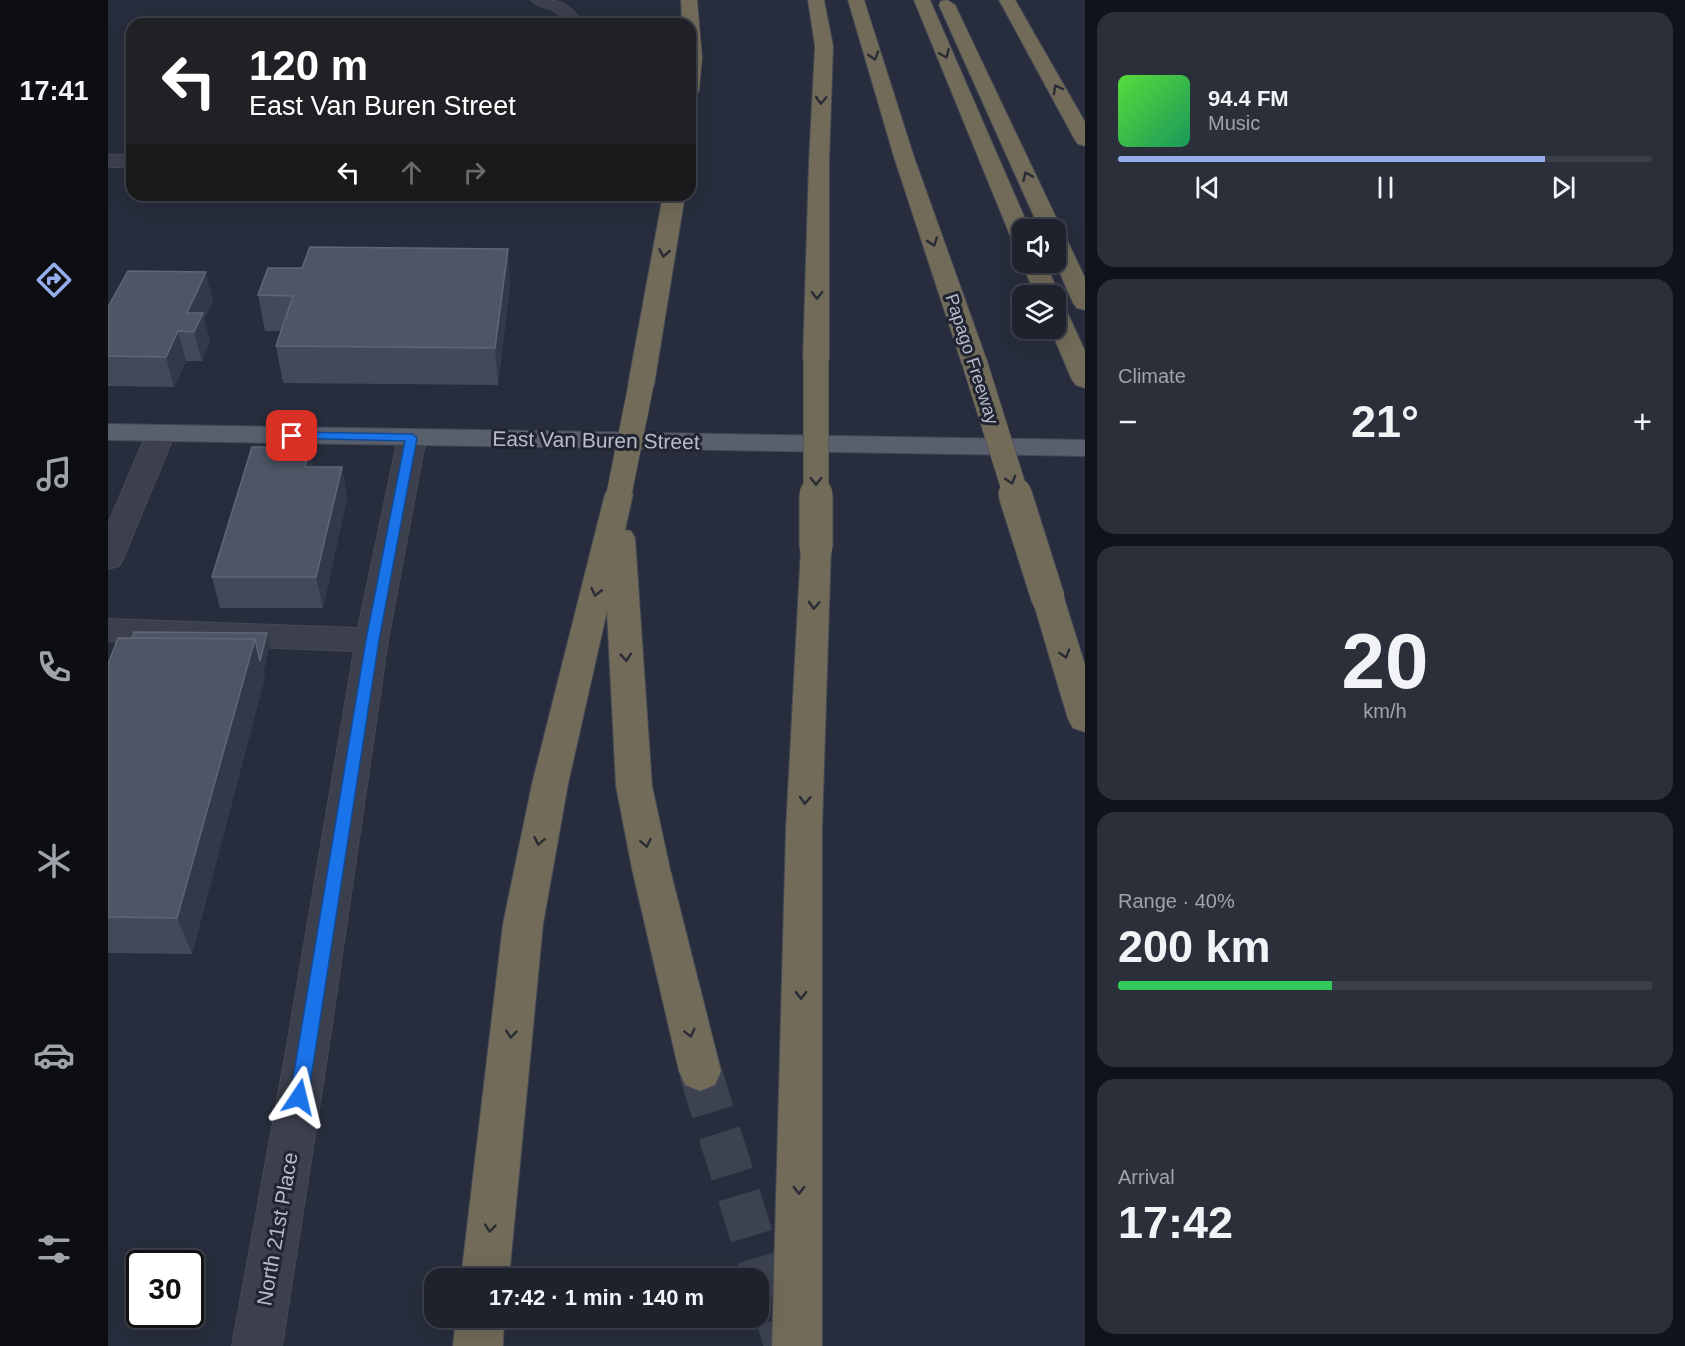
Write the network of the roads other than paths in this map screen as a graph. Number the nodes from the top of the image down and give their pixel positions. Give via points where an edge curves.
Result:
1 (689, 0) edge
2 (816, 0) edge
3 (856, 0) edge
4 (922, 0) edge
5 (945, 0) edge
6 (1007, 0) edge
7 (545, 1) edge
8 (571, 18) edge
9 (690, 18) edge
10 (1085, 141) edge
11 (108, 160) edge
12 (126, 161) edge
13 (673, 201) edge
14 (1014, 219) edge
15 (1046, 219) edge
16 (1066, 262) edge
17 (1085, 303) edge
18 (1066, 336) edge
19 (1081, 370) edge
20 (108, 432) edge
21 (161, 433) junction
22 (412, 438) junction
23 (1085, 448) edge
24 (618, 494) junction
25 (108, 559) edge
26 (108, 630) edge
27 (372, 640) junction
28 (1085, 719) edge
29 (700, 1071) tunnel mouth
30 (486, 1268) edge
31 (479, 1328) edge
32 (257, 1346) edge
33 (478, 1346) edge
34 (797, 1346) edge

1 - 9 highway
2 -> 34 highway, bridge via 824,46 819,162 816,547 803,841
3 -> 28 highway, Papago Freeway, bridge
4 -> 14 highway
15 -> 5 highway
10 -> 6 highway
7 - 8 street via 566,9
11 - 12 street
13 -> 24 highway, bridge
16 - 17 highway
18 - 19 highway
20 - 21 main road, East Van Buren Street
21 - 22 main road, East Van Buren Street
21 - 25 street
22 - 23 main road, East Van Buren Street
22 - 27 street, North 21st Place
24 -> 29 highway via 634,786
24 -> 30 highway via 550,784 523,924
26 - 27 street
27 - 32 street, North 21st Place
31 - 33 highway

